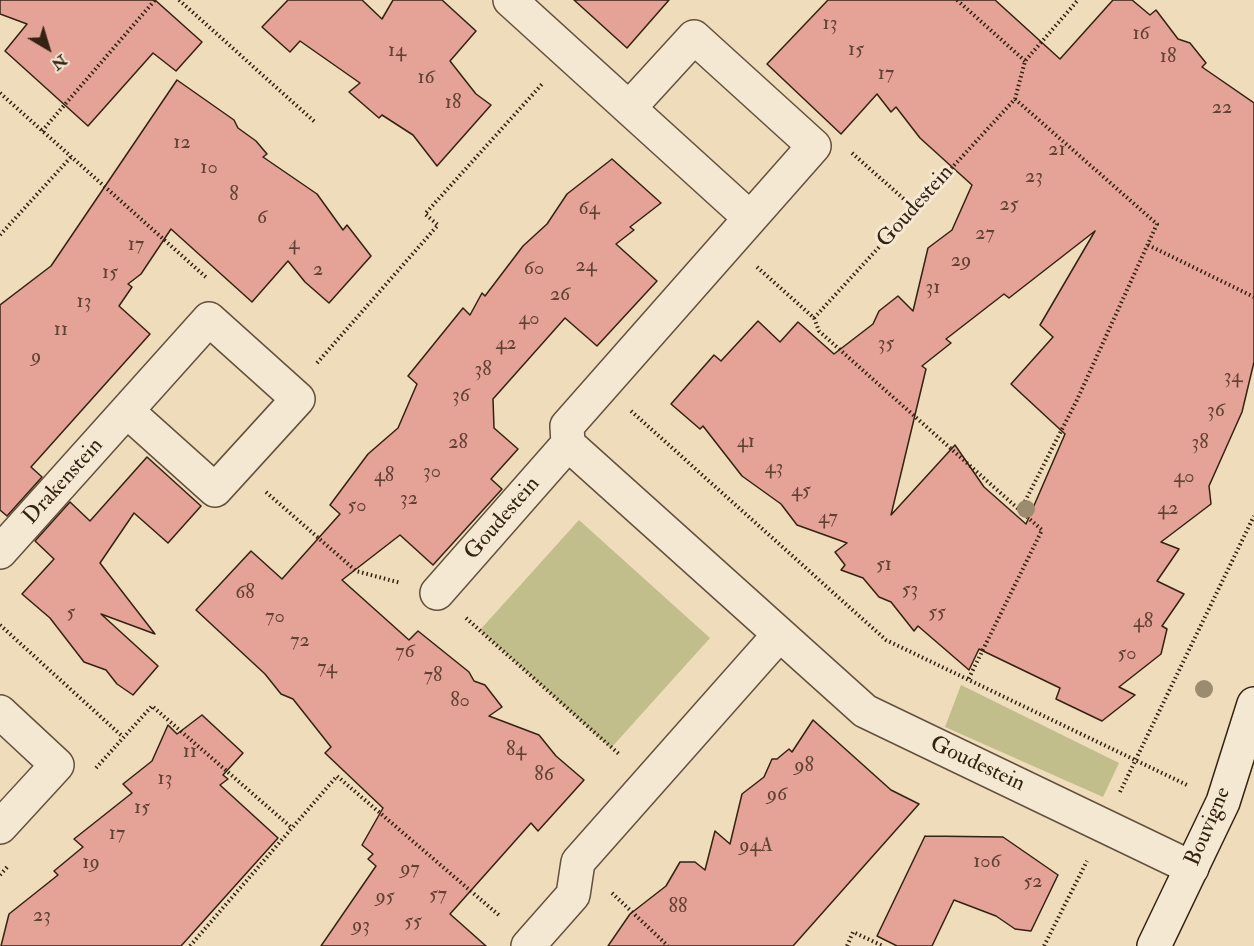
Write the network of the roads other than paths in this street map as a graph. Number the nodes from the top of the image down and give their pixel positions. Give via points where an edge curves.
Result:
1 (510, 0) edge
2 (629, 108) junction
3 (750, 218) junction
4 (128, 412) junction
5 (568, 444) junction
6 (0, 552) edge
7 (437, 593) road end
8 (779, 635) junction
9 (1254, 704) edge
10 (0, 711) edge
11 (0, 827) edge
12 (1192, 868) junction
13 (529, 944) edge
14 (1154, 946) edge

1 - 2 street
2 - 3 street
2 - 3 street, Goudestein via 694,37 814,146
3 - 5 street, Goudestein via 567,426
4 - 4 street, Drakenstein via 209,319 298,399 215,490
4 - 6 street, Drakenstein
5 - 7 street, Goudestein
5 - 8 street, Goudestein
8 - 12 street, Goudestein via 865,711
8 - 13 street via 578,862 573,895
9 - 12 street, Bouvigne via 1222,802
10 - 11 street via 57,765
12 - 14 street, Bouvigne

